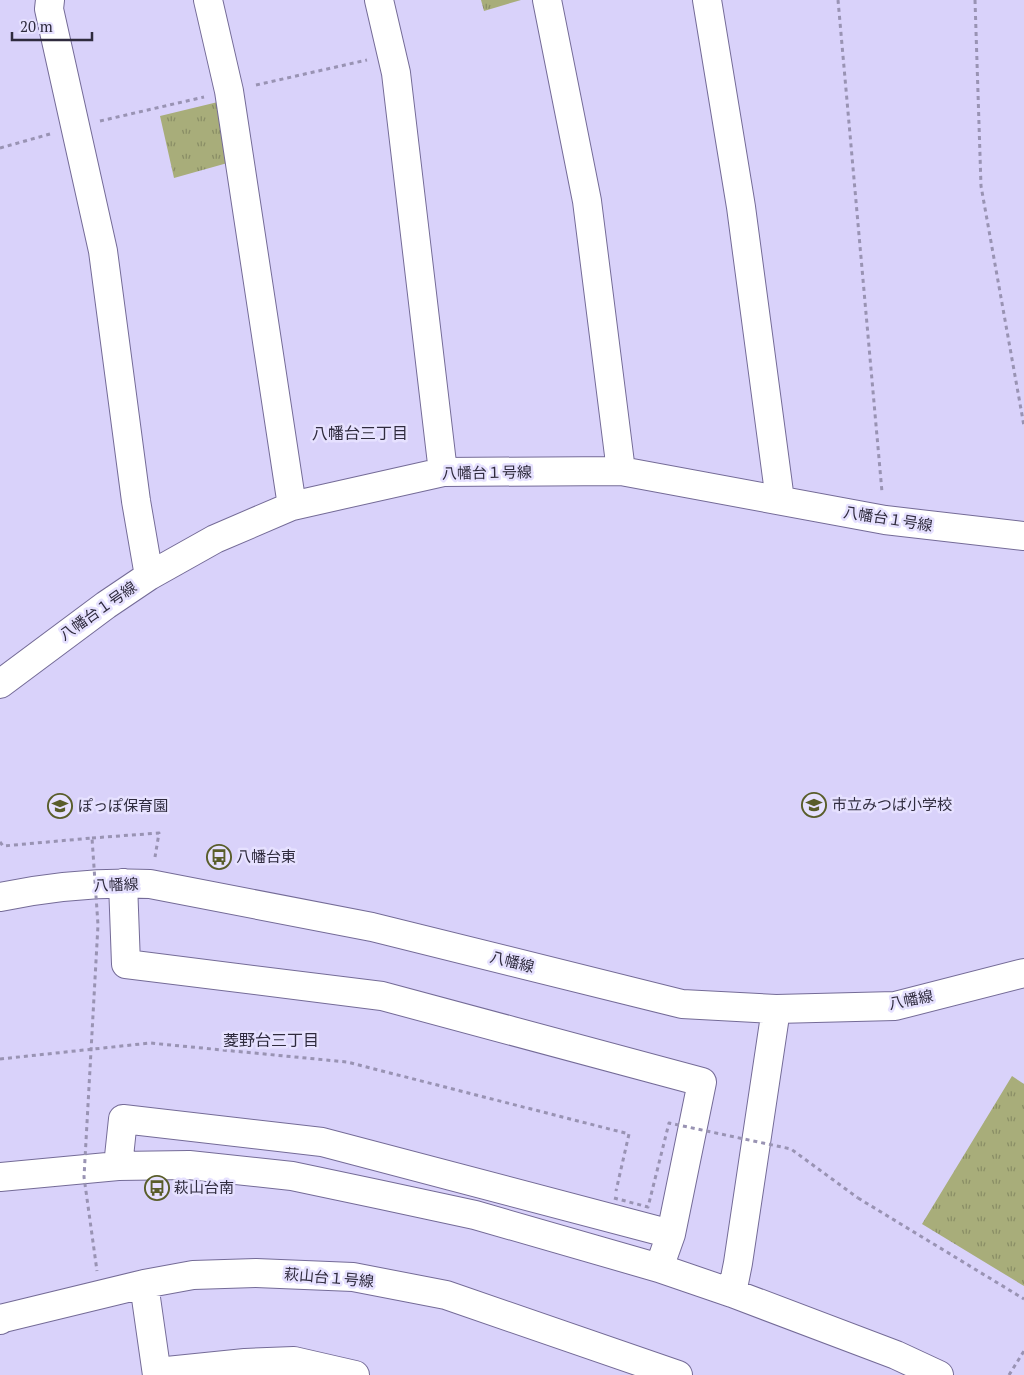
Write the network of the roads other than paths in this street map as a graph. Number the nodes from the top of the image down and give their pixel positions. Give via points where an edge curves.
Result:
1 (50, 0) edge
2 (208, 0) edge
3 (379, 0) edge
4 (547, 0) edge
5 (706, 0) edge
6 (621, 471) junction
7 (443, 472) junction
8 (780, 500) junction
9 (292, 506) junction
10 (1024, 536) edge
11 (149, 576) junction
12 (1, 675) edge
13 (123, 883) junction
14 (0, 897) edge
15 (1024, 973) edge
16 (776, 1009) junction
17 (118, 1166) junction
18 (0, 1177) edge
19 (670, 1234) junction
20 (659, 1268) junction
21 (144, 1284) junction
22 (732, 1294) junction
23 (1, 1313) edge
24 (246, 1369) edge
25 (157, 1374) edge
26 (355, 1375) edge
27 (678, 1375) edge
28 (939, 1375) edge

1 - 11 street via 49,9 103,251
2 - 9 street via 229,91
3 - 7 street via 396,73
4 - 6 street via 587,200
5 - 8 street via 741,207
6 - 7 street, 八幡台１号線
6 - 8 street, 八幡台１号線
7 - 9 street, 八幡台１号線
8 - 10 street, 八幡台１号線 via 885,520
9 - 11 street, 八幡台１号線 via 215,539
11 - 12 street, 八幡台１号線
13 - 14 street, 八幡線 via 41,889
13 - 16 street, 八幡線 via 150,884 372,927 682,1004
13 - 19 street via 126,964 382,996 702,1082
15 - 16 street, 八幡線 via 895,1006
16 - 22 street
17 - 18 street
17 - 19 street via 123,1119 322,1142
17 - 20 street via 189,1166 292,1176 475,1215
19 - 20 street
20 - 22 street
21 - 23 street, 萩山台１号線
21 - 25 street
21 - 27 street, 萩山台１号線 via 193,1276 256,1273 353,1277 446,1295
22 - 28 street via 896,1355
24 - 25 street
24 - 26 street via 294,1362

